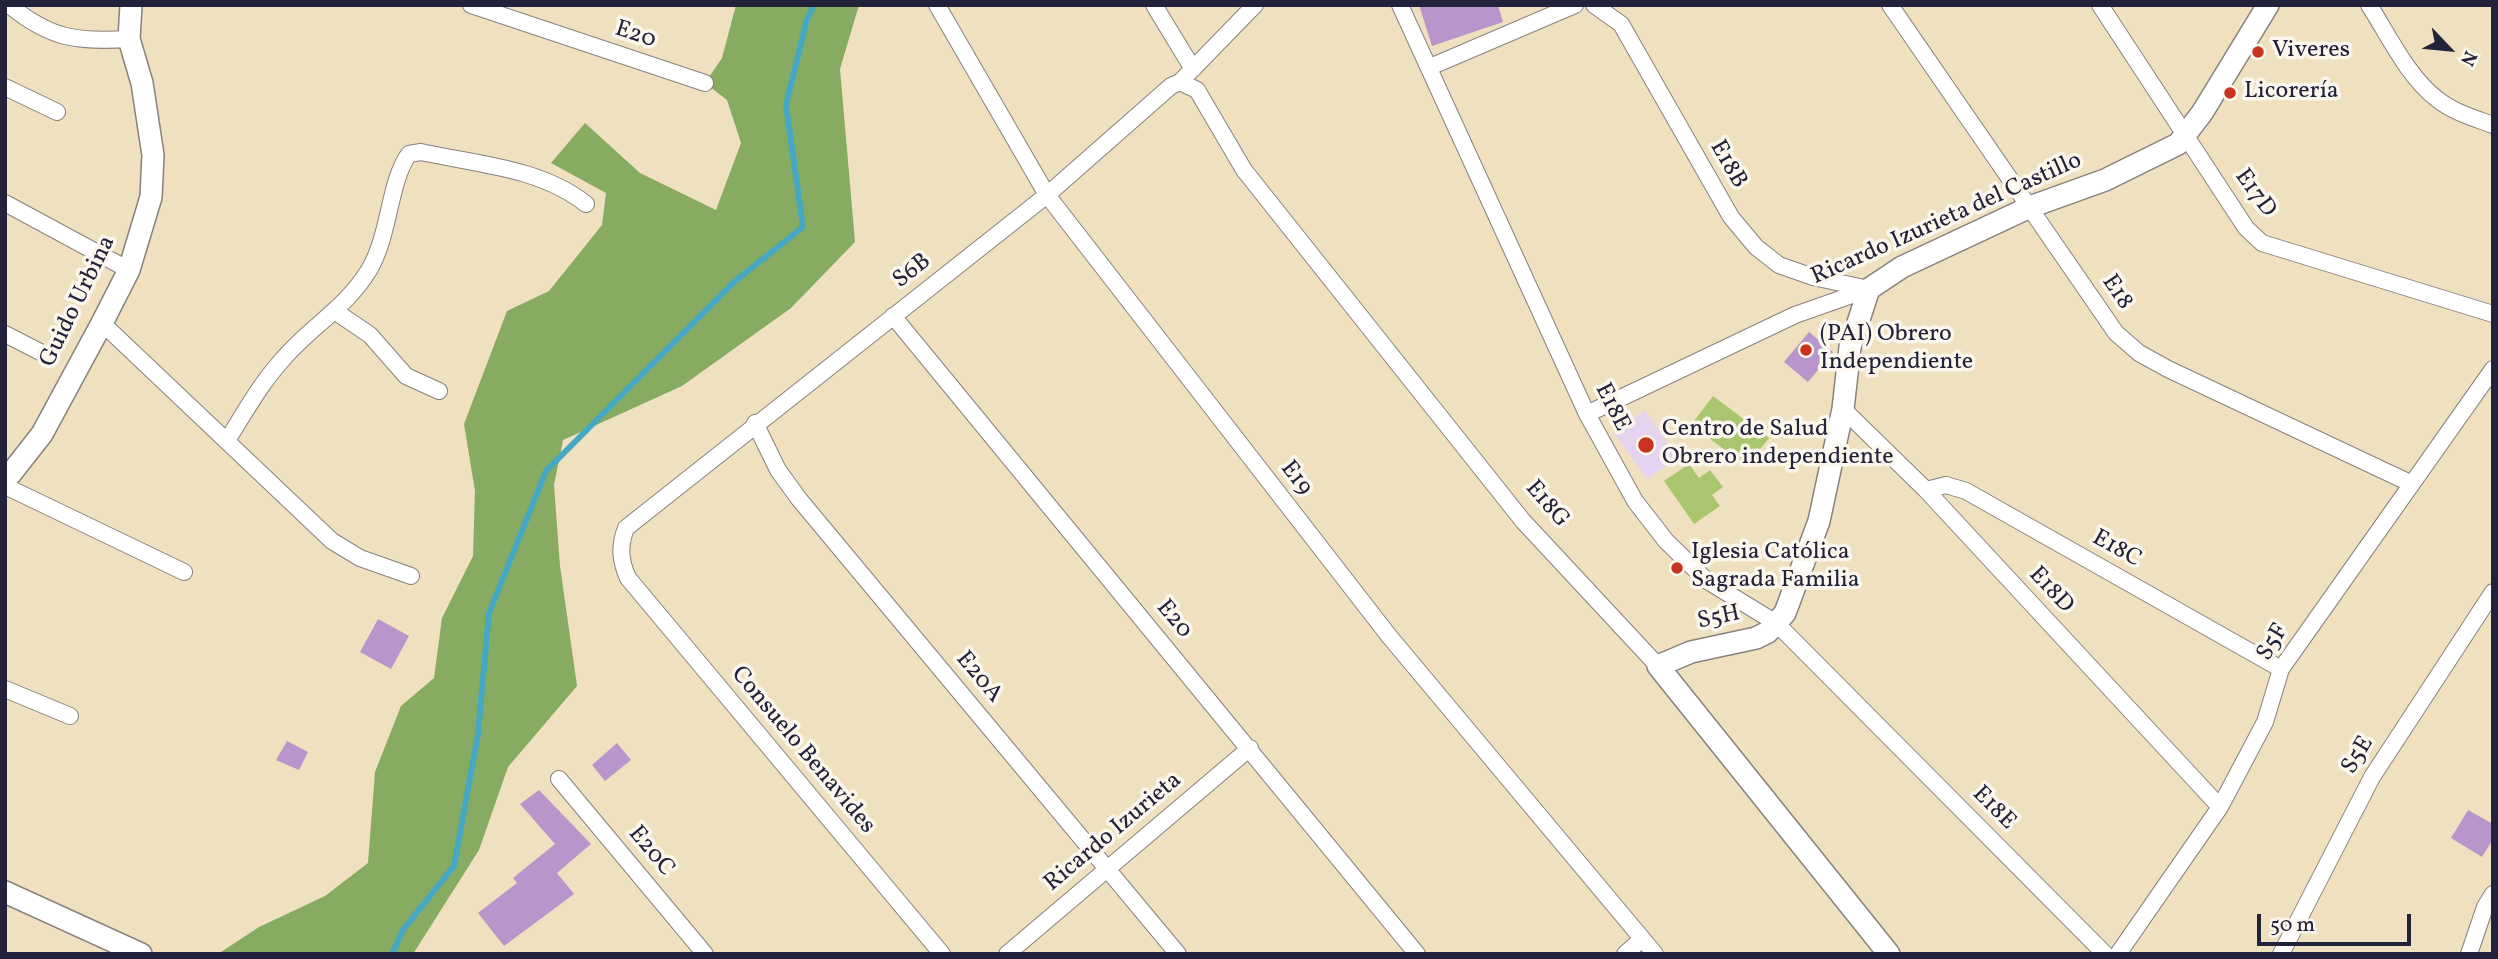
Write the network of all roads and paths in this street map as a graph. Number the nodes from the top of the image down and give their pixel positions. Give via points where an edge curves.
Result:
1 (9, 5) edge
2 (131, 5) edge
3 (471, 5) edge
4 (937, 5) edge
5 (1154, 5) edge
6 (1255, 5) edge
7 (1400, 5) edge
8 (1575, 5) edge
9 (1594, 5) edge
10 (1890, 5) edge
11 (2100, 5) edge
12 (2268, 5) edge
13 (2369, 5) edge
14 (130, 39) junction
15 (1430, 67) junction
16 (1193, 69) junction
17 (1180, 82) junction
18 (705, 83) dead end
19 (5, 87) edge
20 (57, 111) dead end
21 (2493, 125) edge
22 (2187, 135) junction
23 (1047, 195) junction
24 (5, 203) edge
25 (586, 204) dead end
26 (2030, 207) junction
27 (128, 270) junction
28 (1869, 289) junction
29 (336, 312) junction
30 (2493, 314) edge
31 (893, 316) junction
32 (102, 323) junction
33 (5, 334) edge
34 (48, 356) dead end
35 (2493, 369) edge
36 (439, 391) dead end
37 (1843, 409) junction
38 (1587, 414) junction
39 (755, 424) junction
40 (228, 439) junction
41 (2410, 483) junction
42 (5, 484) edge
43 (1926, 490) junction
44 (184, 572) dead end
45 (411, 576) dead end
46 (628, 578) joint
47 (2493, 592) edge
48 (1776, 623) junction
49 (1658, 666) junction
50 (2281, 669) junction
51 (5, 689) edge
52 (70, 716) dead end
53 (1250, 748) junction
54 (559, 779) dead end
55 (2220, 807) junction
56 (1108, 867) junction
57 (5, 892) edge
58 (2490, 905) edge
59 (1643, 939) junction
60 (141, 954) edge
61 (705, 954) edge
62 (942, 954) edge
63 (1007, 954) edge
64 (1178, 954) edge
65 (1417, 954) edge
66 (1625, 954) edge
67 (1655, 954) edge
68 (1889, 954) edge
69 (2105, 954) edge
70 (2118, 954) edge
71 (2281, 954) edge
72 (2469, 954) edge

1 - 14 street via 49,33 76,41
2 - 14 street, Guido Urbina
3 - 18 street, E20
4 - 23 street, E19
5 - 16 street
6 - 16 street, S6B
7 - 15 street, E18E
8 - 15 street
9 - 28 street, E18B via 1621,24 1731,217 1756,247 1779,265
10 - 26 street, E18
11 - 22 street, E17D
12 - 22 street, Ricardo Izurieta del Castillo
13 - 21 street via 2419,80 2438,100
14 - 27 street, Guido Urbina via 153,155 151,197
15 - 38 street, E18E
16 - 17 street, S6B
17 - 23 street, S6B
17 - 49 street, E18G via 1197,90 1244,170 1523,521
19 - 20 street
22 - 26 street, Ricardo Izurieta del Castillo via 2168,150 2105,180
22 - 30 street, E17D via 2246,228 2262,243
23 - 31 street, S6B
23 - 59 street, E19 via 1389,636
24 - 27 street
25 - 29 street via 538,177 421,152 409,154 402,164 386,233 370,267
26 - 28 street, Ricardo Izurieta del Castillo via 1902,267
26 - 41 street, E18 via 2116,333 2139,353
27 - 32 street, Guido Urbina
28 - 37 street, S5H via 1850,347
28 - 38 street, Ricardo Izurieta del Castillo via 1795,315
29 - 36 street via 370,335 406,376
29 - 40 street via 282,360
31 - 39 street, S6B
31 - 53 street, E20
32 - 40 street
32 - 42 street, Guido Urbina via 42,434
33 - 34 street
35 - 41 street, S5F
37 - 43 street, E18D
37 - 48 street, S5H via 1819,520 1800,579
38 - 48 street, E18E via 1635,501 1666,541 1706,580
39 - 46 street, S6B via 626,528 620,552
39 - 56 street, E20A via 799,499
40 - 45 street via 332,541 360,558
41 - 50 street, S5F
42 - 44 street
43 - 50 street, E18C via 1946,485 1966,491
43 - 55 street, E18D
46 - 62 street, Consuelo Benavides
47 - 71 street, S5E via 2372,777
48 - 49 street, S5H via 1756,638 1691,652
48 - 69 street, E18E
49 - 68 street, E18G
50 - 55 street, S5F via 2265,722
51 - 52 street
53 - 56 street, Ricardo Izurieta
53 - 65 street, E20
54 - 61 street, E20C
55 - 70 street, S5F
56 - 63 street, Ricardo Izurieta
56 - 64 street, E20A
57 - 60 street
58 - 72 street
59 - 66 street
59 - 67 street, E19

